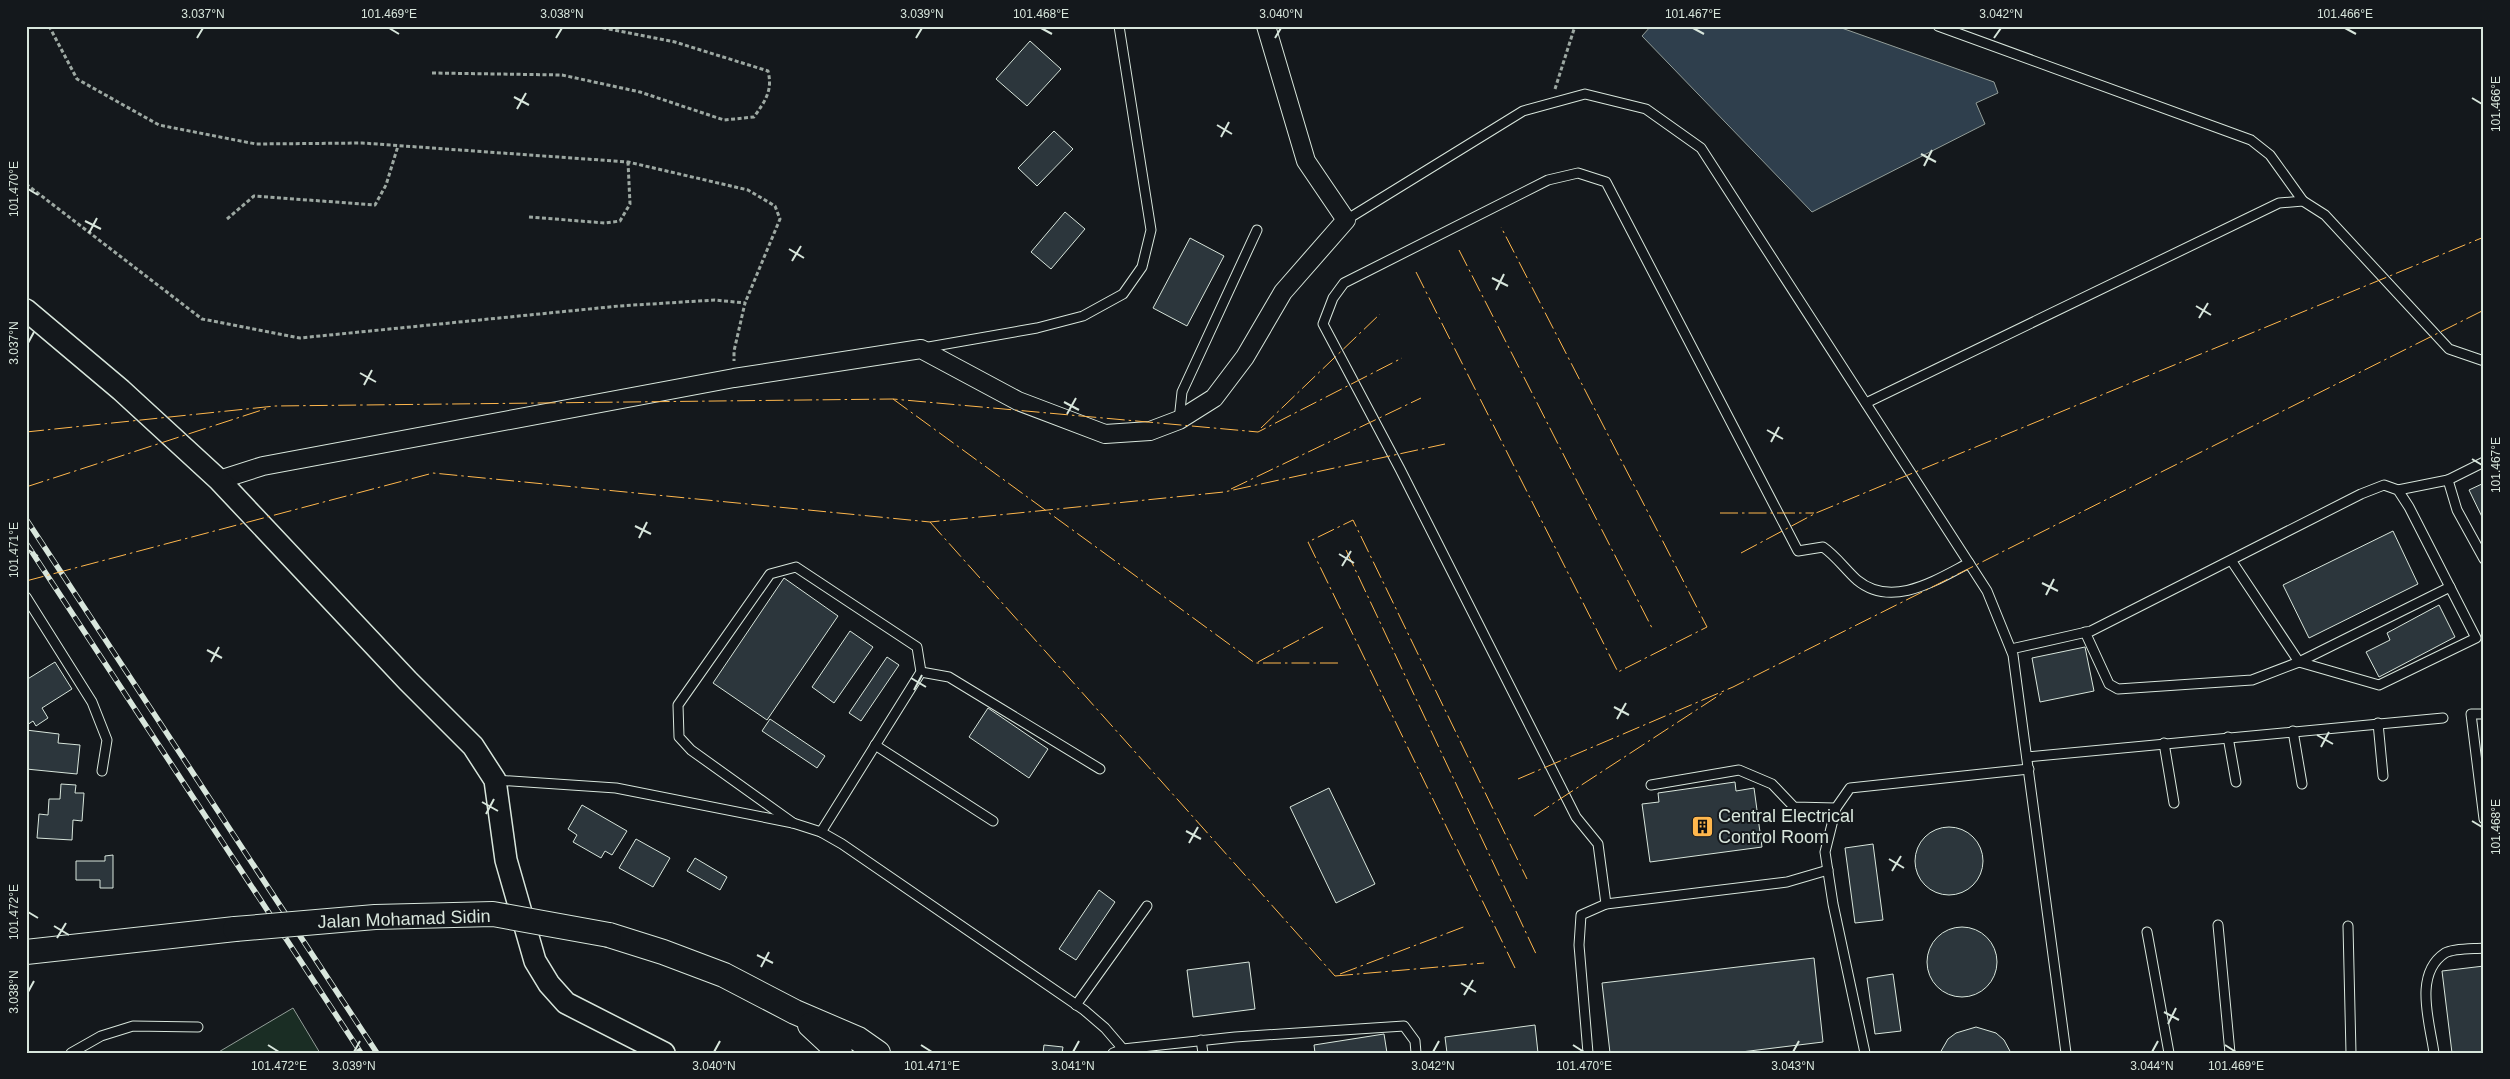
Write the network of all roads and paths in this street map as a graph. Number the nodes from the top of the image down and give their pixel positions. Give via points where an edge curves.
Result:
1 (49, 26) edge
2 (594, 26) edge
3 (1119, 26) edge
4 (1266, 26) edge
5 (1575, 26) edge
6 (1938, 26) edge
7 (432, 73) dead end
8 (1550, 104) junction
9 (398, 146) junction
10 (628, 162) junction
11 (26, 184) edge
12 (2303, 201) junction
13 (529, 217) dead end
14 (227, 219) dead end
15 (1346, 220) junction
16 (1257, 230) dead end
17 (746, 303) junction
18 (26, 310) edge
19 (921, 349) junction
20 (2484, 361) edge
21 (734, 378) junction
22 (1866, 403) junction
23 (1179, 420) junction
24 (2484, 462) edge
25 (219, 480) junction
26 (2448, 480) junction
27 (2398, 490) junction
28 (2484, 559) edge
29 (2232, 560) junction
30 (1969, 563) junction
31 (2450, 587) junction
32 (26, 597) edge
33 (2085, 632) junction
34 (2011, 649) junction
35 (2299, 662) junction
36 (921, 672) junction
37 (2484, 714) edge
38 (2443, 718) dead end
39 (2378, 723) junction
40 (2293, 730) junction
41 (2228, 737) junction
42 (2164, 743) junction
43 (875, 745) junction
44 (2027, 756) junction
45 (1100, 769) dead end
46 (2029, 769) junction
47 (102, 771) dead end
48 (2383, 776) dead end
49 (495, 780) junction
50 (2236, 782) dead end
51 (2302, 784) dead end
52 (1651, 786) dead end
53 (2174, 803) dead end
54 (1836, 808) junction
55 (2484, 820) edge
56 (993, 821) dead end
57 (793, 823) junction
58 (821, 832) junction
59 (1828, 870) junction
60 (1606, 904) junction
61 (1147, 906) dead end
62 (2218, 925) dead end
63 (2348, 926) dead end
64 (2147, 932) dead end
65 (2484, 948) edge
66 (26, 952) edge
67 (1076, 1005) junction
68 (795, 1012) junction
69 (198, 1027) dead end
70 (1202, 1040) junction
71 (1123, 1049) junction
72 (71, 1053) edge
73 (664, 1053) edge
74 (840, 1053) edge
75 (878, 1053) edge
76 (1113, 1053) edge
77 (1203, 1053) edge
78 (1416, 1053) edge
79 (1588, 1053) edge
80 (1865, 1053) edge
81 (2066, 1053) edge
82 (2169, 1053) edge
83 (2230, 1053) edge
84 (2351, 1053) edge
85 (2434, 1053) edge

1 - 9 path via 77,78 159,125 256,144
2 - 7 path via 675,42 768,71 771,85 766,100 754,117 724,120 640,92 562,75
3 - 19 lane via 1151,230 1142,267 1123,294 1083,316
4 - 15 street via 1306,161
5 - 8 path
6 - 12 lane via 2251,140 2270,155
8 - 15 lane via 1523,111
8 - 22 lane via 1585,94 1646,109 1701,148
9 - 10 path
9 - 14 path via 386,185 375,205 254,196
10 - 13 path via 630,204 620,222
10 - 17 path via 748,190 775,206 780,219
11 - 17 path via 202,319 300,338 619,306 715,300
12 - 20 lane via 2325,215 2449,349
12 - 22 lane via 2279,203
15 - 23 street via 1283,292 1245,357 1214,398
16 - 23 lane via 1182,392
17 - 21 path via 734,351
18 - 25 street via 121,390
19 - 21 street
19 - 23 street via 1018,401 1105,434 1150,431
21 - 25 street via 263,466
22 - 30 lane
24 - 26 lane
25 - 49 street via 473,746
26 - 27 lane
26 - 28 lane via 2456,510
27 - 29 lane via 2384,485 2368,491
27 - 31 lane
29 - 33 lane
29 - 35 lane
30 - 34 lane via 1987,591
30 - 60 lane via 1918,589 1884,593 1859,581 1823,547 1798,551 1606,182 1578,173 1548,180 1344,283 1333,298 1323,324 1576,817 1598,844
31 - 35 lane
31 - 35 lane via 2476,638 2379,685
32 - 47 lane via 92,702 107,740
33 - 34 lane
33 - 35 lane via 2109,684 2118,688 2252,680
34 - 44 lane
36 - 43 lane
36 - 45 lane via 949,677
36 - 57 lane via 917,647 796,567 770,574 678,705 679,737 691,750
37 - 55 lane via 2471,714
38 - 39 lane
39 - 40 lane
39 - 48 lane
40 - 41 lane
40 - 51 lane
41 - 42 lane
41 - 50 lane
42 - 44 lane
42 - 53 lane
43 - 56 lane
43 - 58 lane
44 - 46 lane
46 - 54 lane via 1850,788
46 - 81 lane
49 - 57 lane via 616,788
49 - 73 street via 506,860 535,961 549,984 566,1003
52 - 54 lane via 1739,770 1772,784 1794,807
54 - 59 lane via 1825,852
57 - 58 lane
58 - 67 lane
59 - 60 lane via 1787,882
59 - 80 lane
60 - 79 lane via 1581,915 1580,945
61 - 67 lane
62 - 83 lane
63 - 84 lane
64 - 82 lane
65 - 85 lane via 2446,952 2432,966 2425,985
66 - 68 main road, Jalan Mohamad Sidin, bridge via 375,917 493,914 609,935 724,975
67 - 71 lane via 1105,1028
68 - 74 main road, Jalan Mohamad Sidin
68 - 75 main road, Jalan Mohamad Sidin via 858,1039
69 - 72 lane via 132,1026 100,1036
70 - 71 lane
70 - 77 lane
70 - 78 lane via 1404,1026 1414,1041
71 - 76 lane

